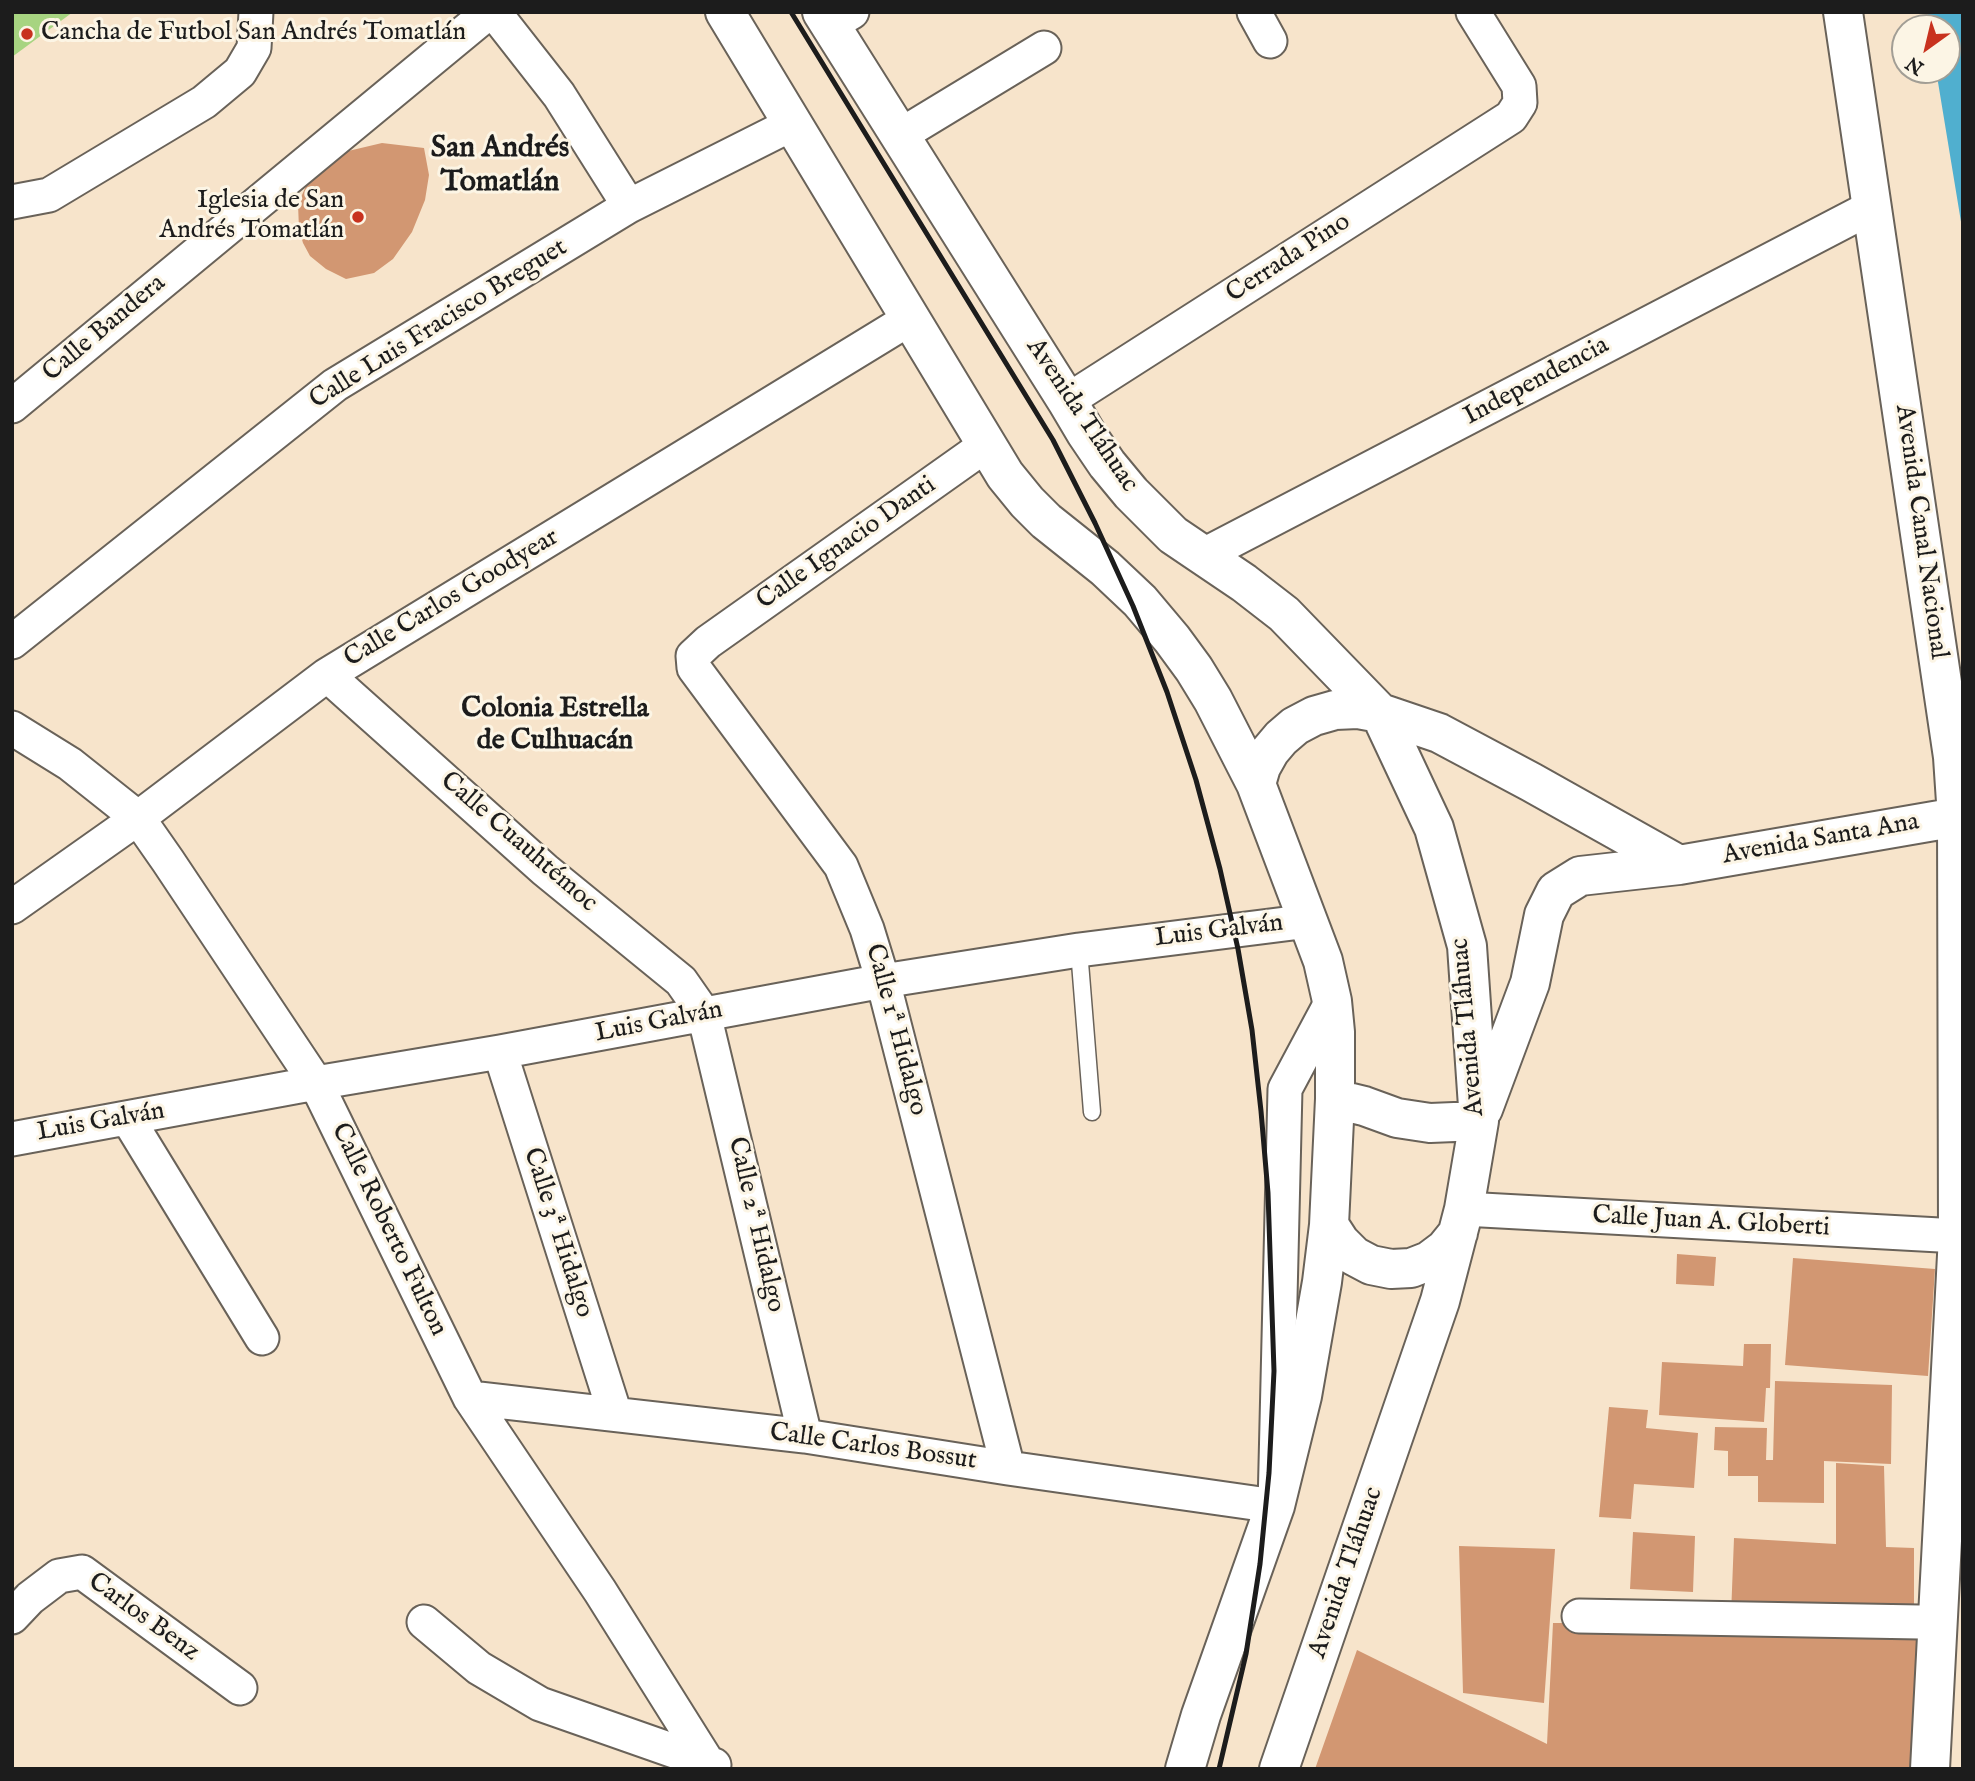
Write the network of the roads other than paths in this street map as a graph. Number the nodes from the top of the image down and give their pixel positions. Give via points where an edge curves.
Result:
1 (256, 12) edge
2 (489, 12) edge
3 (494, 12) edge
4 (725, 12) edge
5 (1254, 12) edge
6 (1474, 12) edge
7 (1843, 12) edge
8 (834, 17) edge
9 (1270, 41) dead end
10 (1044, 48) dead end
11 (792, 124) junction
12 (899, 136) junction
13 (12, 202) edge
14 (629, 206) junction
15 (1872, 207) junction
16 (911, 318) junction
17 (1068, 401) junction
18 (12, 405) edge
19 (986, 445) junction
20 (1202, 556) junction
21 (12, 642) edge
22 (708, 642) joint
23 (327, 675) junction
24 (1380, 713) junction
25 (12, 728) edge
26 (1256, 784) junction
27 (1960, 816) edge
28 (138, 818) junction
29 (1679, 865) junction
30 (12, 907) edge
31 (1309, 921) junction
32 (1079, 950) junction
33 (883, 981) junction
34 (1332, 1001) junction
35 (704, 1014) junction
36 (500, 1052) junction
37 (316, 1083) junction
38 (1335, 1099) junction
39 (1092, 1112) dead end
40 (128, 1119) junction
41 (1479, 1121) junction
42 (12, 1139) edge
43 (1461, 1221) junction
44 (1329, 1225) junction
45 (1958, 1236) junction
46 (262, 1338) dead end
47 (470, 1398) junction
48 (615, 1414) junction
49 (805, 1436) junction
50 (1008, 1468) junction
51 (1275, 1506) junction
52 (1579, 1616) dead end
53 (12, 1617) edge
54 (1939, 1621) junction
55 (424, 1622) dead end
56 (240, 1688) dead end
57 (715, 1766) edge
58 (1185, 1769) edge
59 (1279, 1769) edge
60 (1930, 1769) edge

1 - 13 street via 254,48 240,72 204,102 49,195
2 - 18 street, Calle Bandera
3 - 14 street via 559,95
4 - 11 main road
5 - 9 street
6 - 17 street, Cerrada Pino via 1519,86 1520,103 1511,117
7 - 15 main road, Avenida Canal Nacional
8 - 12 main road, Avenida Tláhuac
10 - 12 street
11 - 14 street, Calle Luis Fracisco Breguet
11 - 16 main road
12 - 17 main road, Avenida Tláhuac
14 - 21 street, Calle Luis Fracisco Breguet via 335,385
15 - 20 street, Independencia
15 - 27 main road, Avenida Canal Nacional
16 - 19 main road
16 - 23 street, Calle Carlos Goodyear
17 - 20 main road, Avenida Tláhuac via 1131,493 1172,535
19 - 22 street, Calle Ignacio Danti
19 - 26 main road via 1027,502 1140,601 1172,639 1213,700
20 - 24 main road, Avenida Tláhuac via 1284,614
22 - 33 street, Calle 1ª Hidalgo via 693,656 694,668 841,866
23 - 28 street, Calle Carlos Goodyear
23 - 35 street, Calle Cuauhtémoc via 545,870 681,981
24 - 26 main road via 1335,710 1294,726 1270,751
24 - 29 main road via 1439,733
24 - 41 main road, Avenida Tláhuac via 1434,828 1467,946
25 - 28 street, Calle Roberto Fulton via 70,764
26 - 31 main road
27 - 29 main road, Avenida Santa Ana
27 - 45 main road, Avenida Canal Nacional
28 - 30 street, Calle Carlos Goodyear
28 - 37 street, Calle Roberto Fulton
29 - 41 main road, Avenida Santa Ana via 1580,876 1556,891 1544,915 1530,984
31 - 32 street, Luis Galván
31 - 34 main road
32 - 33 street, Luis Galván
32 - 39 lane
33 - 35 street, Luis Galván
33 - 50 street, Calle 1ª Hidalgo
34 - 38 main road
34 - 51 street via 1285,1089
35 - 36 street, Luis Galván
35 - 49 street, Calle 2ª Hidalgo
36 - 37 street, Luis Galván
36 - 48 street, Calle 3ª Hidalgo
37 - 40 street, Luis Galván
37 - 47 street, Calle Roberto Fulton
38 - 41 main road via 1397,1118 1430,1123
38 - 44 main road
40 - 42 street, Luis Galván
40 - 46 street
41 - 43 main road, Avenida Tláhuac
43 - 44 main road via 1445,1249 1429,1261 1391,1269 1354,1256
43 - 45 street, Calle Juan A. Globerti
43 - 59 main road, Avenida Tláhuac via 1440,1301
44 - 51 main road via 1302,1396
45 - 54 main road, Avenida Canal Nacional
47 - 48 street, Calle Carlos Bossut
47 - 57 street, Calle Roberto Fulton
48 - 49 street, Calle Carlos Bossut
49 - 50 street, Calle Carlos Bossut
50 - 51 street, Calle Carlos Bossut
51 - 58 main road
52 - 54 street
53 - 56 street, Carlos Benz via 59,1576 82,1572
54 - 60 main road, Avenida Canal Nacional
55 - 57 street via 478,1668 540,1704

